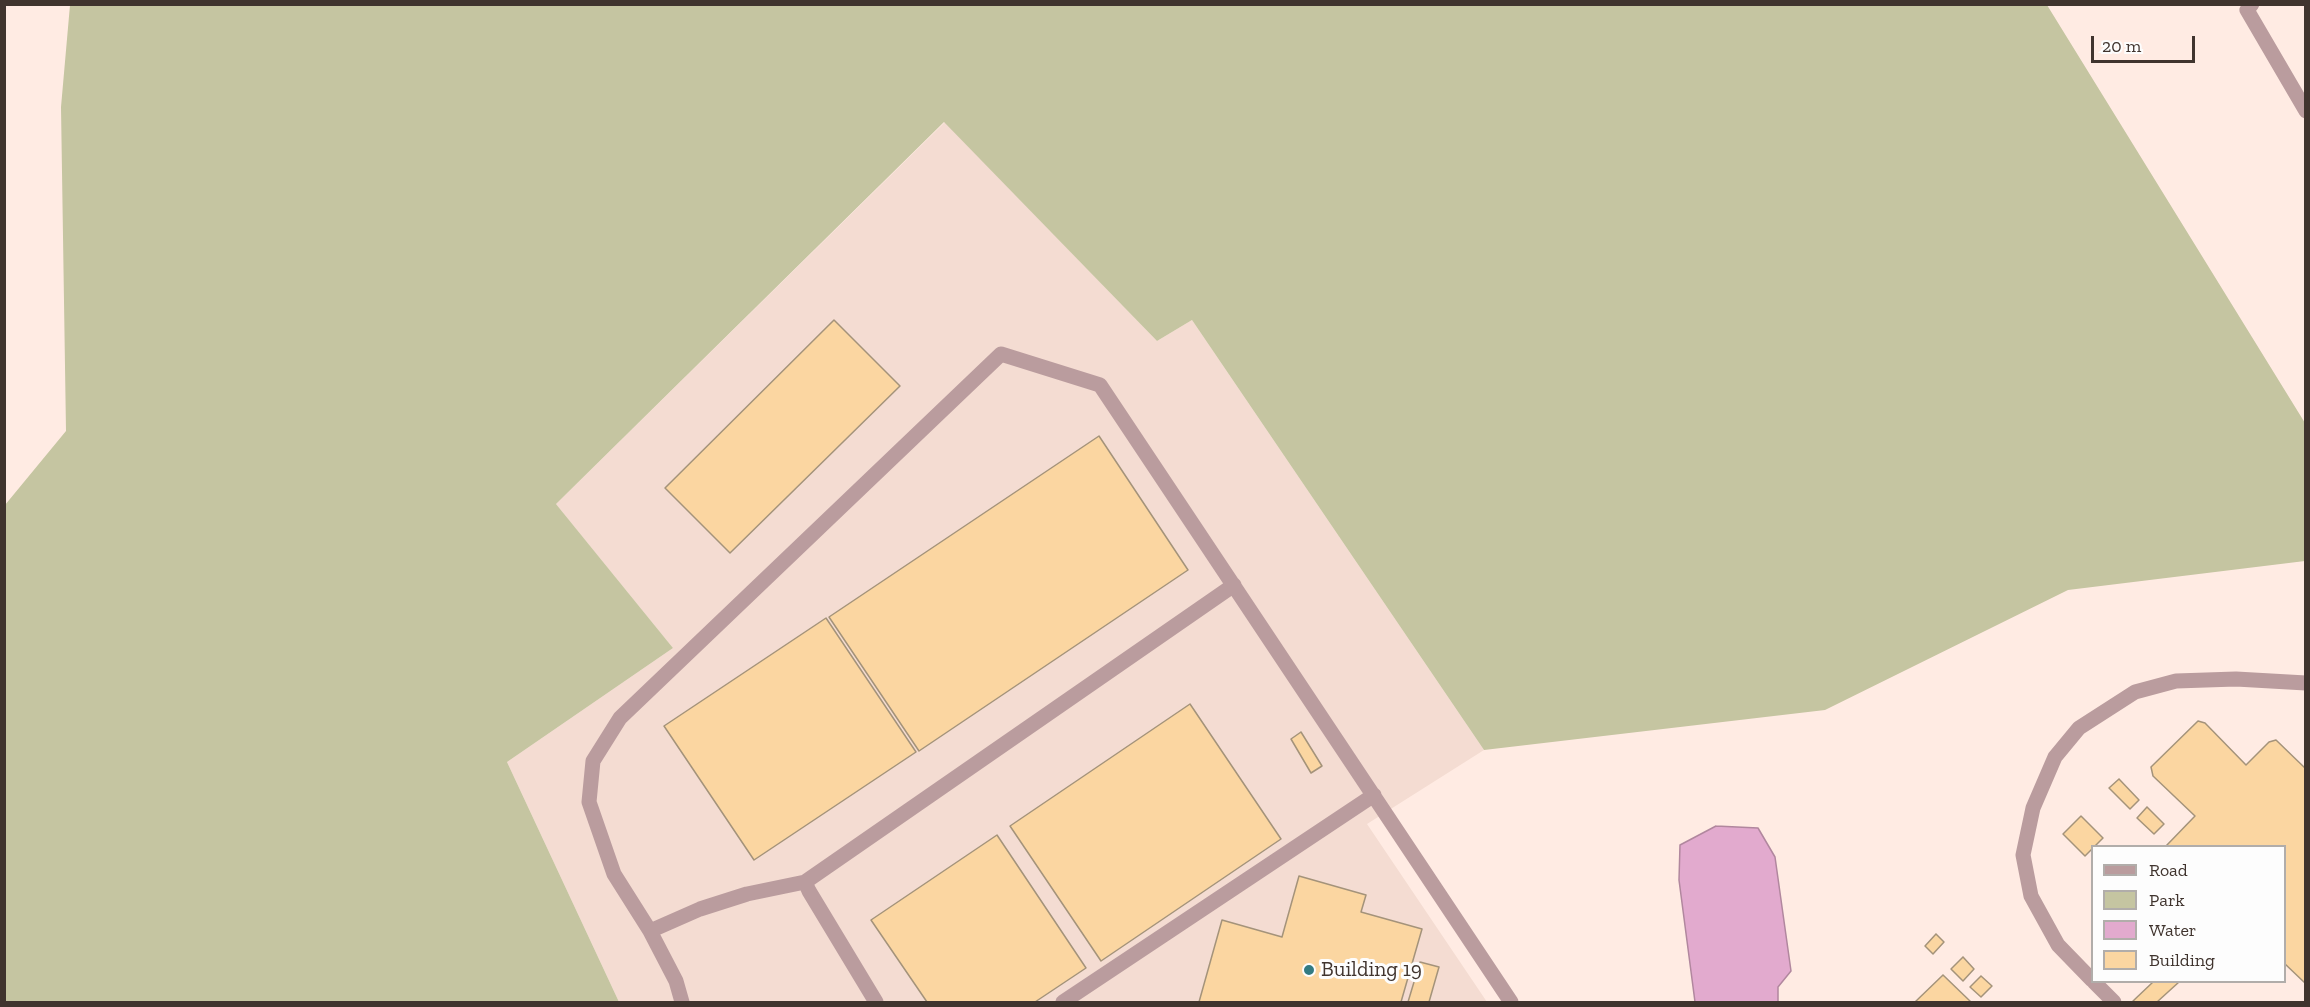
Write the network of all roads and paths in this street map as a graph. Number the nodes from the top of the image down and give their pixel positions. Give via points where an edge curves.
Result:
1 (2252, 4) edge
2 (2306, 111) edge
3 (1234, 585) junction
4 (2306, 683) edge
5 (1374, 795) junction
6 (805, 882) junction
7 (650, 932) junction
8 (2091, 979) edge
9 (2095, 983) edge
10 (682, 1002) edge
11 (876, 1002) edge
12 (1063, 1002) edge
13 (1511, 1002) edge
14 (2114, 1002) edge

1 - 2 lane via 2247,10
3 - 5 lane
3 - 6 lane
3 - 7 lane via 1100,385 1001,354 620,718 593,760 590,802 596,823 614,874
4 - 8 lane via 2236,678 2176,681 2135,692 2079,728 2055,757 2033,808 2023,855 2031,896 2058,945
5 - 12 lane
5 - 13 lane
6 - 7 lane via 700,909
6 - 11 lane
7 - 10 lane via 676,981
9 - 14 lane

